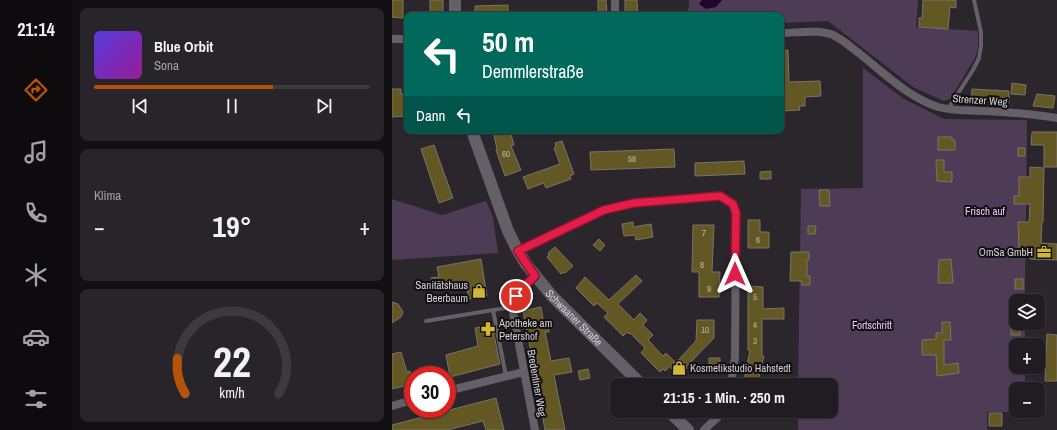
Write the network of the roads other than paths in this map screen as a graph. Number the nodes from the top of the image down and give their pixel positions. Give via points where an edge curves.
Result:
1 (455, 0) edge
2 (614, 0) edge
3 (974, 0) edge
4 (455, 12) edge
5 (615, 12) edge
6 (784, 33) edge
7 (392, 39) edge
8 (404, 39) edge
9 (948, 109) junction
10 (1057, 118) edge
11 (473, 134) edge
12 (518, 251) junction
13 (535, 276) junction
14 (512, 306) junction
15 (493, 310) junction
16 (426, 321) dead end
17 (524, 372) junction
18 (506, 376) junction
19 (635, 378) edge
20 (732, 378) edge
21 (456, 389) edge
22 (404, 403) edge
23 (392, 406) edge
24 (675, 418) edge
25 (717, 418) edge
26 (535, 430) edge
27 (688, 430) edge
28 (704, 430) edge

1 - 4 main road
2 - 5 street
3 - 9 lane via 981,32 979,58
6 - 9 street, Strenzer Weg via 817,32 833,35 909,92
7 - 8 street
9 - 10 street, Strenzer Weg
11 - 12 main road, Schwaaner Straße via 501,214
12 - 13 main road, Schwaaner Straße
12 - 20 street via 604,210 634,203 720,196 733,204 736,213 736,357
13 - 14 street via 519,291
13 - 19 main road, Schwaaner Straße
14 - 15 lane
14 - 17 street, Bredentiner Weg
15 - 16 lane
15 - 18 lane
17 - 18 street
17 - 26 street, Bredentiner Weg
18 - 21 street
22 - 23 street
24 - 27 main road
25 - 28 street

